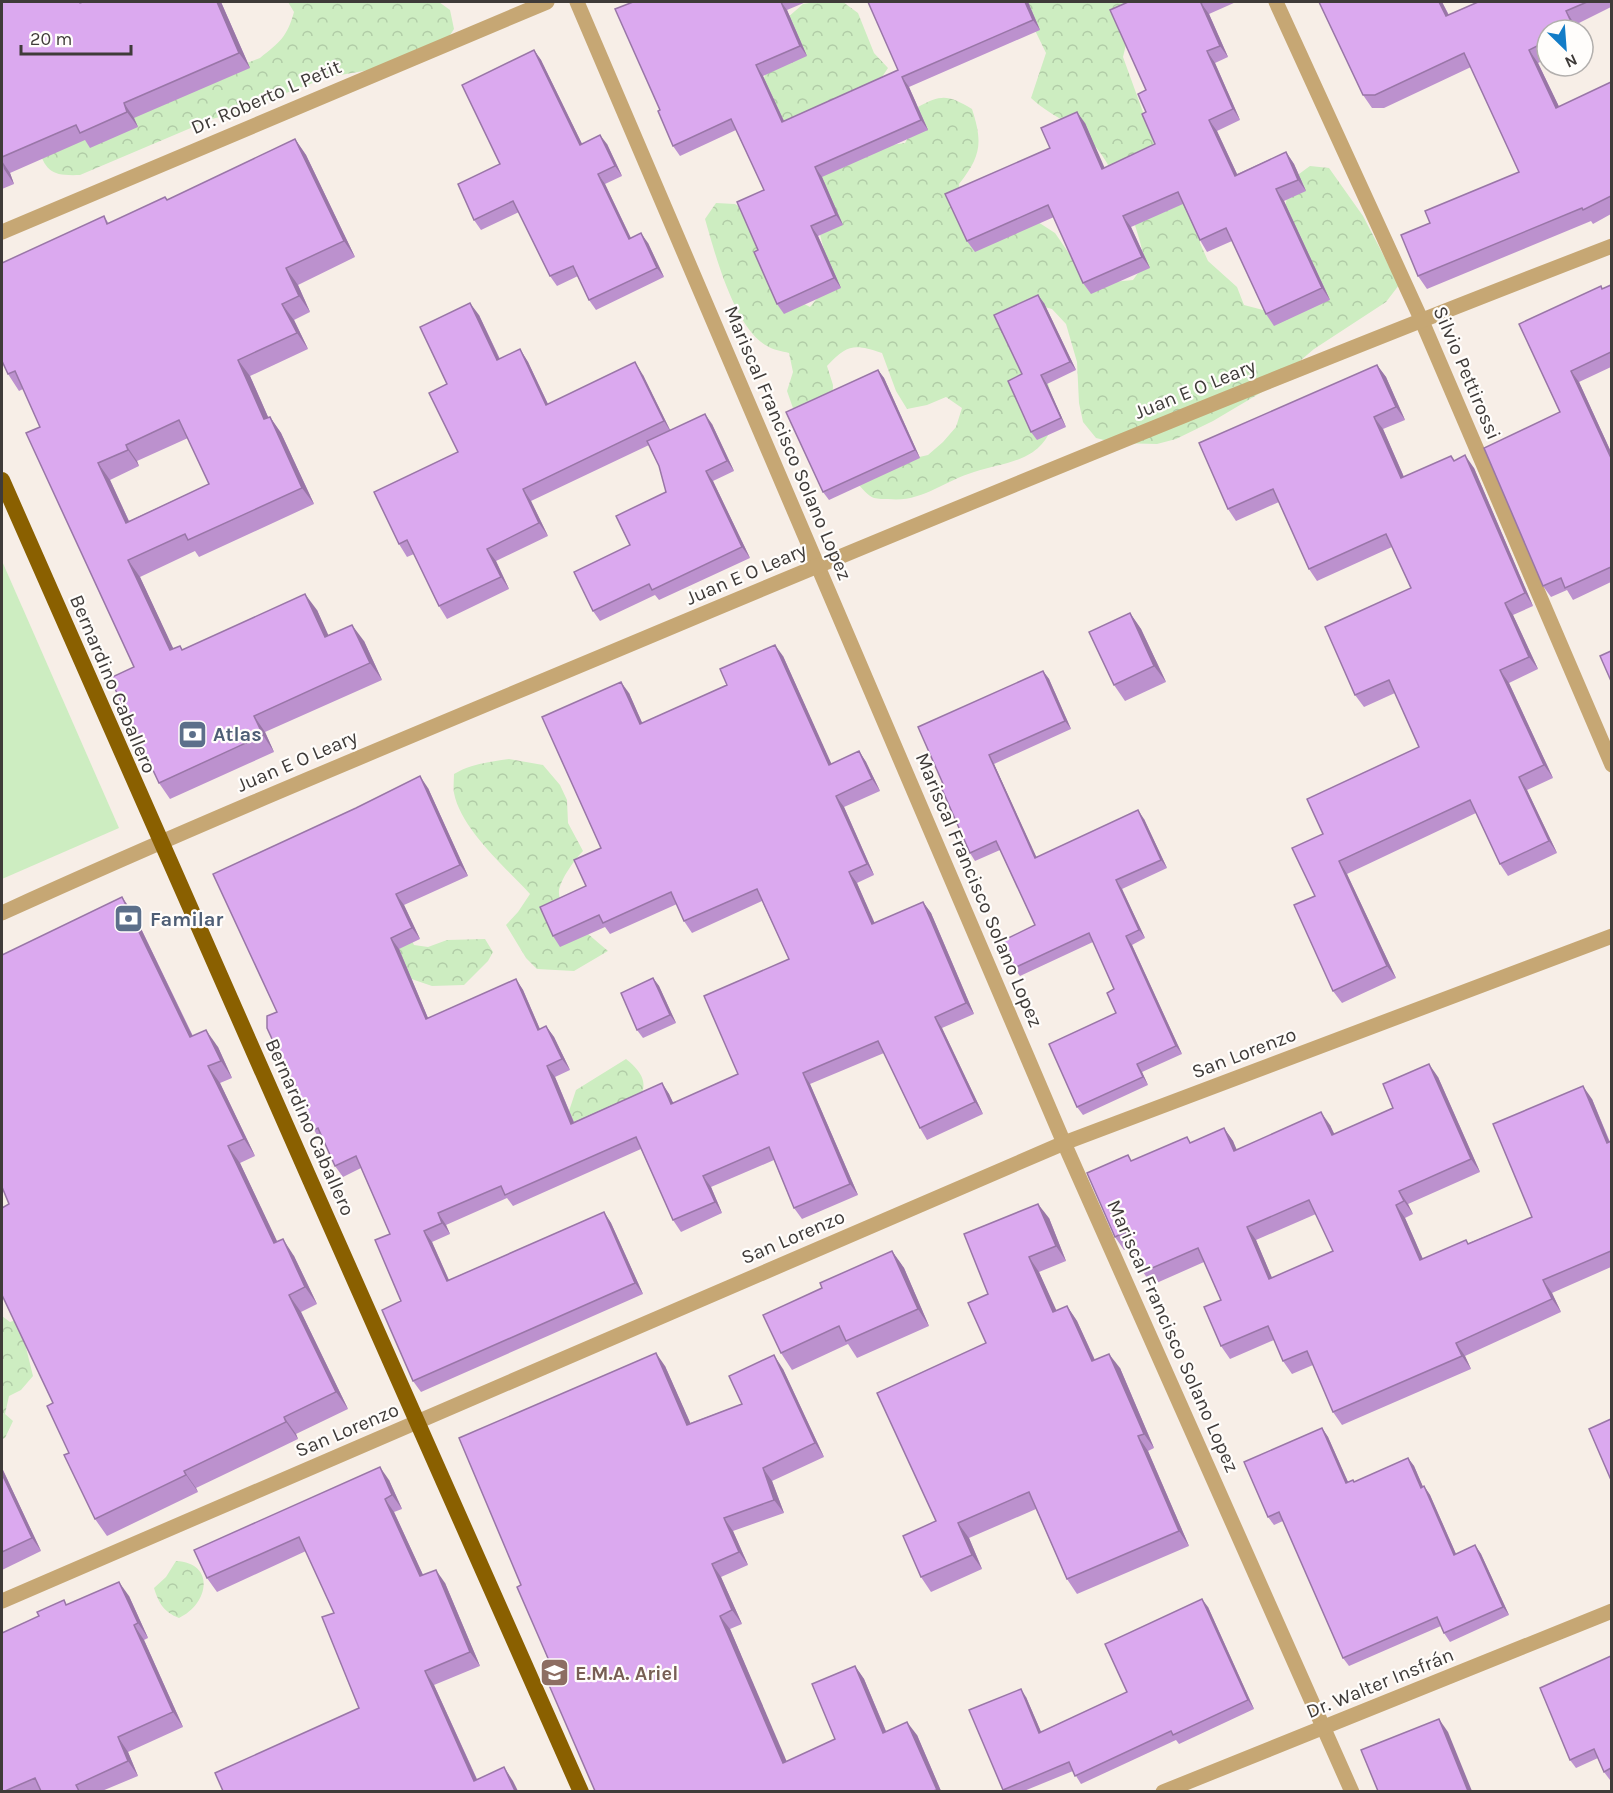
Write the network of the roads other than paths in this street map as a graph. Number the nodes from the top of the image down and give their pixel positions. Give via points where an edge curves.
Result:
1 (547, 2) edge
2 (577, 2) edge
3 (1276, 2) edge
4 (2, 232) edge
5 (1611, 246) edge
6 (1421, 319) junction
7 (2, 480) edge
8 (818, 566) junction
9 (1611, 765) edge
10 (159, 842) junction
11 (2, 913) edge
12 (1611, 936) edge
13 (1064, 1143) junction
14 (419, 1422) junction
15 (2, 1601) edge
16 (1611, 1611) edge
17 (1324, 1728) junction
18 (581, 1791) edge
19 (1163, 1791) edge
20 (1352, 1791) edge

1 - 4 street, Dr. Roberto L Petit
2 - 8 street, Mariscal Francisco Solano Lopez
3 - 6 street, Silvio Pettirossi
5 - 6 street, Juan E O Leary
6 - 8 street, Juan E O Leary
6 - 9 street, Silvio Pettirossi
7 - 10 highway, Bernardino Caballero
8 - 10 street, Juan E O Leary
8 - 13 street, Mariscal Francisco Solano Lopez
10 - 11 street, Juan E O Leary
10 - 14 highway, Bernardino Caballero
12 - 13 street, San Lorenzo
13 - 14 street, San Lorenzo
13 - 17 street, Mariscal Francisco Solano Lopez
14 - 15 street, San Lorenzo
14 - 18 highway, Bernardino Caballero
16 - 17 street, Dr. Walter Insfrán
17 - 19 street, Dr. Walter Insfrán
17 - 20 street, Mariscal Francisco Solano Lopez

